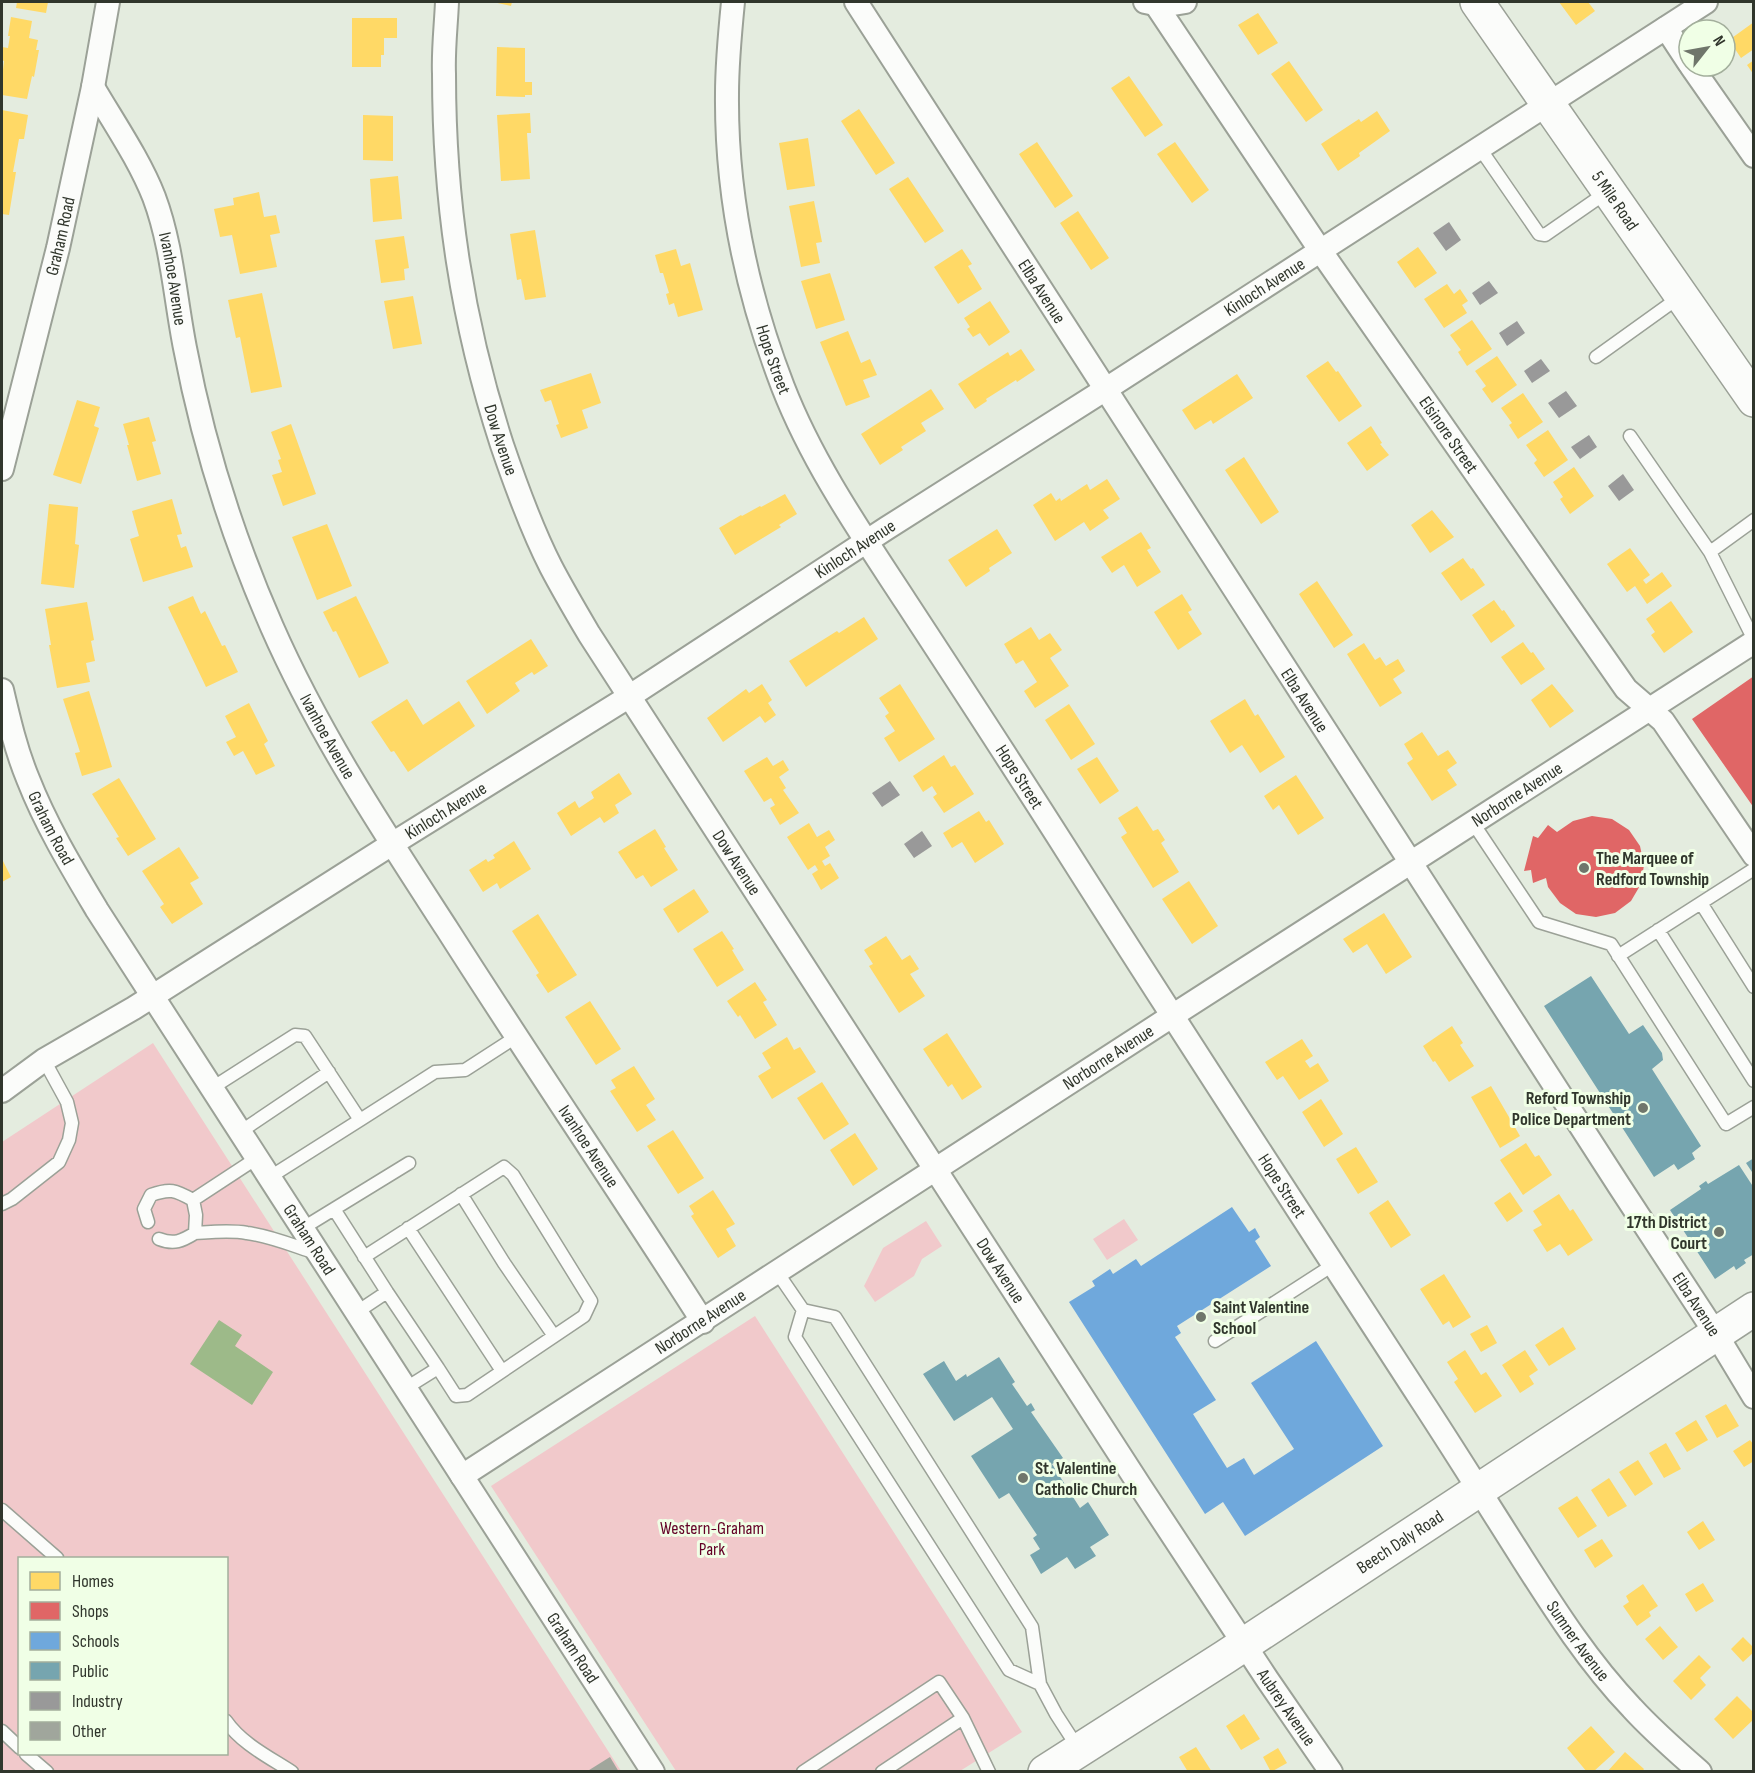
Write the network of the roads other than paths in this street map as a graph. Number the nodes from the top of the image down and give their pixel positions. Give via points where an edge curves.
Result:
1 (108, 2) edge
2 (447, 2) edge
3 (733, 2) edge
4 (856, 2) edge
5 (1185, 2) edge
6 (1477, 2) edge
7 (1706, 2) edge
8 (1150, 3) edge
9 (1666, 28) junction
10 (1677, 44) edge
11 (1700, 78) edge
12 (93, 87) junction
13 (1547, 103) junction
14 (1479, 147) junction
15 (1754, 156) edge
16 (1608, 191) junction
17 (1320, 250) junction
18 (1681, 296) junction
19 (1596, 357) dead end
20 (1106, 389) junction
21 (1754, 400) edge
22 (1630, 436) dead end
23 (2, 469) edge
24 (1754, 520) edge
25 (866, 542) junction
26 (1710, 552) junction
27 (1754, 641) edge
28 (2, 690) edge
29 (630, 696) junction
30 (1649, 709) junction
31 (1473, 823) junction
32 (392, 844) junction
33 (1754, 855) edge
34 (1409, 864) junction
35 (1754, 869) edge
36 (1701, 903) junction
37 (1658, 930) junction
38 (1618, 956) junction
39 (1754, 987) edge
40 (152, 996) junction
41 (1172, 1016) junction
42 (516, 1036) junction
43 (44, 1060) junction
44 (329, 1072) junction
45 (1754, 1081) edge
46 (212, 1089) junction
47 (2, 1091) edge
48 (1754, 1107) edge
49 (360, 1120) junction
50 (240, 1132) junction
51 (257, 1158) junction
52 (409, 1163) dead end
53 (935, 1170) junction
54 (270, 1177) junction
55 (461, 1194) junction
56 (193, 1200) junction
57 (2, 1204) edge
58 (334, 1209) junction
59 (148, 1222) dead end
60 (303, 1228) junction
61 (408, 1228) junction
62 (195, 1233) junction
63 (159, 1239) dead end
64 (319, 1254) junction
65 (364, 1257) junction
66 (1333, 1265) junction
67 (777, 1272) junction
68 (387, 1292) junction
69 (803, 1310) junction
70 (1754, 1310) edge
71 (357, 1312) junction
72 (702, 1322) junction
73 (1716, 1334) junction
74 (554, 1336) junction
75 (1215, 1341) dead end
76 (438, 1368) junction
77 (502, 1371) junction
78 (406, 1388) junction
79 (1754, 1397) edge
80 (462, 1476) junction
81 (1479, 1490) junction
82 (2, 1510) edge
83 (56, 1557) edge
84 (1244, 1644) junction
85 (1040, 1684) junction
86 (963, 1718) junction
87 (228, 1724) edge
88 (2, 1731) edge
89 (18, 1746) edge
90 (1079, 1749) junction
91 (27, 1755) edge
92 (47, 1772) edge
93 (292, 1772) edge
94 (653, 1772) edge
95 (802, 1772) edge
96 (882, 1772) edge
97 (989, 1772) edge
98 (1045, 1772) edge
99 (1331, 1772) edge
100 (1700, 1772) edge

1 - 12 street, Graham Road
2 - 29 street, Dow Avenue via 443,72 448,192 477,360 529,519 568,598
3 - 25 street, Hope Street via 727,96 729,160 749,282 785,393 814,453
4 - 20 street, Elba Avenue
5 - 8 street
6 - 13 main road, 5 Mile Road
7 - 9 street, Kinloch Avenue
8 - 17 street, Elsinore Street
9 - 10 street
9 - 13 street, Kinloch Avenue
11 - 15 street
12 - 23 street, Graham Road
12 - 32 street, Ivanhoe Avenue via 143,174 164,226 199,414 246,562 305,696
13 - 14 street, Kinloch Avenue
13 - 16 main road, 5 Mile Road
14 - 16 lane via 1539,234 1545,235
14 - 17 street, Kinloch Avenue
16 - 18 main road, 5 Mile Road
17 - 20 street, Kinloch Avenue
17 - 30 street, Elsinore Street via 1626,689
18 - 19 lane
18 - 21 main road, 5 Mile Road
20 - 25 street, Kinloch Avenue
20 - 34 street, Elba Avenue
22 - 26 lane
24 - 26 lane
25 - 29 street, Kinloch Avenue
25 - 41 street, Hope Street
26 - 27 lane
27 - 30 street, Norborne Avenue
28 - 40 street, Graham Road via 10,728 45,817 97,910
29 - 32 street, Kinloch Avenue
29 - 53 street, Dow Avenue
30 - 31 street, Norborne Avenue
30 - 33 street, Elsinore Street via 1663,721
31 - 34 street, Norborne Avenue
31 - 38 lane via 1539,922 1611,944
32 - 40 street, Kinloch Avenue
32 - 42 street, Ivanhoe Avenue
34 - 41 street, Norborne Avenue
34 - 73 street, Elba Avenue
35 - 36 lane
36 - 37 lane
36 - 39 lane
37 - 38 lane
37 - 45 lane
38 - 48 lane via 1726,1124
40 - 43 street, Kinloch Avenue
40 - 46 street, Graham Road
41 - 53 street, Norborne Avenue
41 - 66 street, Hope Street
42 - 49 lane via 465,1070 435,1072
42 - 72 street, Ivanhoe Avenue
43 - 47 street, Kinloch Avenue
43 - 57 lane via 67,1102 72,1123 69,1140 59,1162
44 - 46 lane via 305,1036 295,1035
44 - 49 lane
44 - 50 lane
46 - 50 street, Graham Road
49 - 54 lane
50 - 51 street, Graham Road
51 - 54 street, Graham Road
51 - 56 lane
52 - 58 lane
53 - 67 street, Norborne Avenue
53 - 84 street, Dow Avenue
54 - 60 street, Graham Road
55 - 61 lane
55 - 74 lane
55 - 74 lane via 504,1167 513,1175 591,1301 584,1316
56 - 59 lane via 180,1192 165,1190 151,1195 144,1209
56 - 62 lane
58 - 60 lane
58 - 65 lane
60 - 64 street, Graham Road
61 - 65 lane
61 - 77 lane
62 - 63 lane via 178,1242
62 - 64 lane via 247,1232
64 - 71 street, Graham Road
65 - 68 lane
66 - 75 lane
66 - 81 street, Hope Street
67 - 69 lane
67 - 72 street, Norborne Avenue
68 - 71 lane
68 - 76 lane
69 - 85 lane via 835,1317 1032,1627
69 - 85 lane via 795,1337 1009,1670
70 - 73 main road, Beech Daly Road
71 - 78 street, Graham Road
72 - 80 street, Norborne Avenue
73 - 79 street, Elba Avenue
73 - 81 main road, Beech Daly Road
74 - 77 lane
76 - 77 lane via 456,1396 467,1395
76 - 78 lane
78 - 80 street, Graham Road
80 - 94 street, Graham Road
81 - 84 main road, Beech Daly Road
81 - 100 street, Sumner Avenue via 1557,1613 1592,1660 1630,1706
82 - 83 lane
84 - 90 main road, Beech Daly Road
84 - 99 street, Aubrey Avenue
85 - 90 lane
86 - 95 lane via 939,1682
86 - 96 lane
86 - 97 lane
87 - 93 lane via 248,1743
88 - 89 lane
90 - 98 main road, Beech Daly Road
91 - 92 lane

